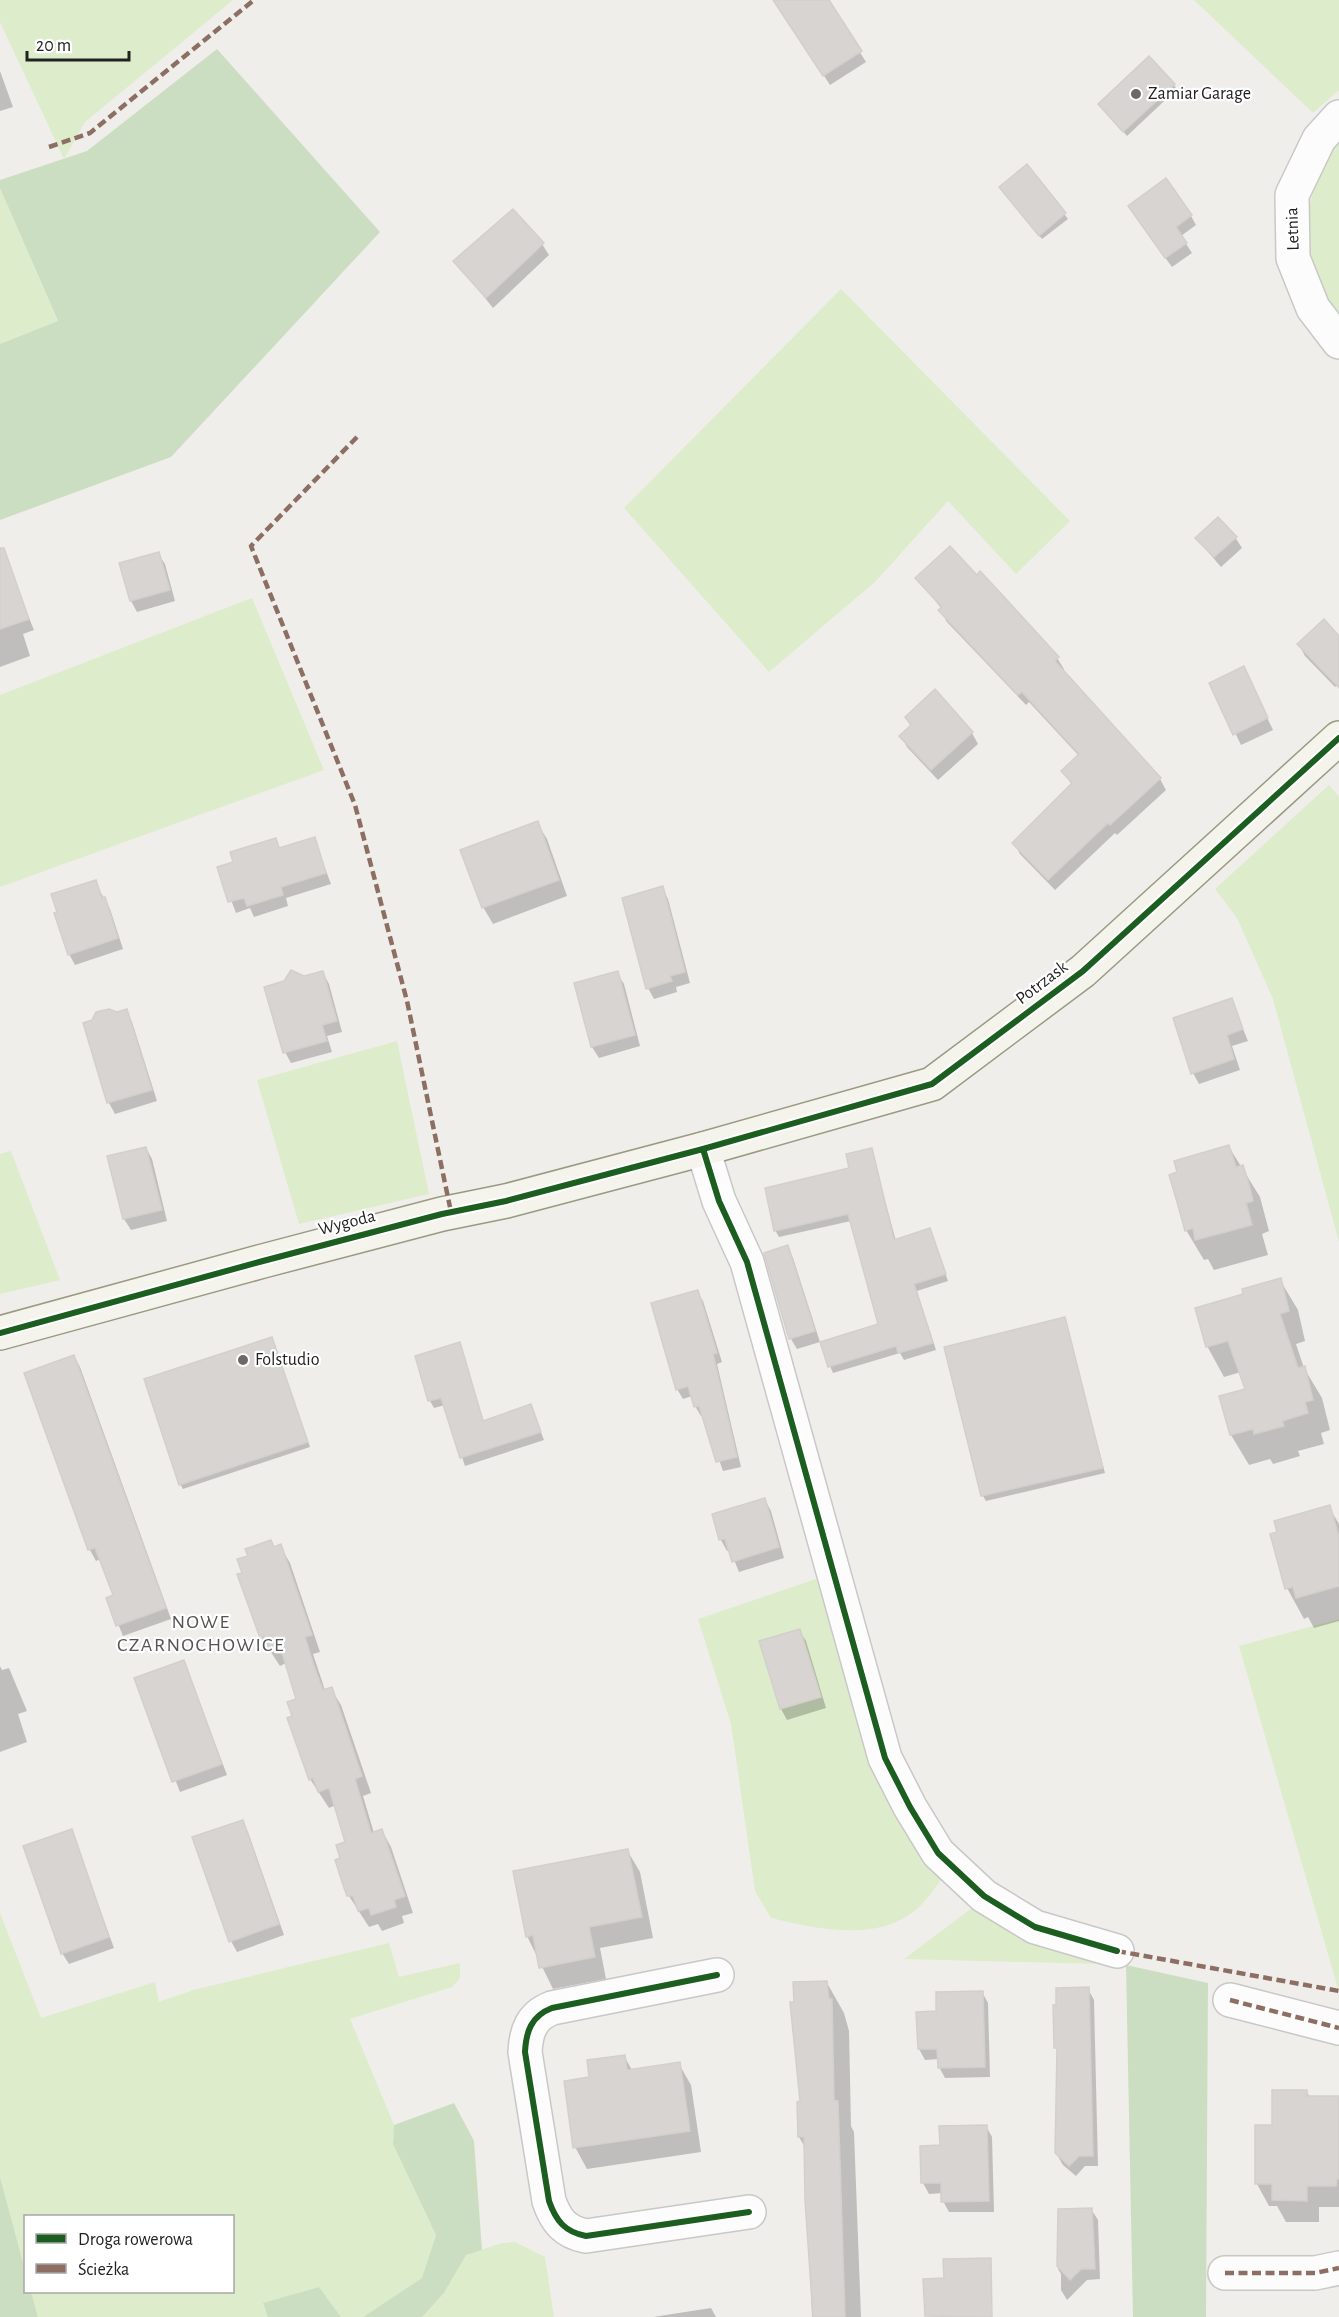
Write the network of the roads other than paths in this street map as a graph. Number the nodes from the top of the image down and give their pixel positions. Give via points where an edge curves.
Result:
1 (1339, 117) edge
2 (1339, 342) edge
3 (1339, 738) edge
4 (703, 1149) junction
5 (0, 1333) edge
6 (1116, 1951) dead end
7 (717, 1975) dead end
8 (1230, 2000) dead end
9 (1339, 2028) edge
10 (749, 2212) dead end
11 (1339, 2268) edge
12 (1224, 2273) dead end

1 - 2 street, Letnia via 1319,139 1292,195 1293,258 1313,308
3 - 4 street, Potrzask via 1083,971 932,1084
4 - 5 street, Wygoda via 442,1214
4 - 6 street via 719,1201 747,1262 885,1758 938,1853 984,1896 1035,1927
7 - 10 street via 542,2012 525,2036 525,2052 549,2201 554,2216 573,2234 586,2236
8 - 9 street
11 - 12 street via 1315,2273

